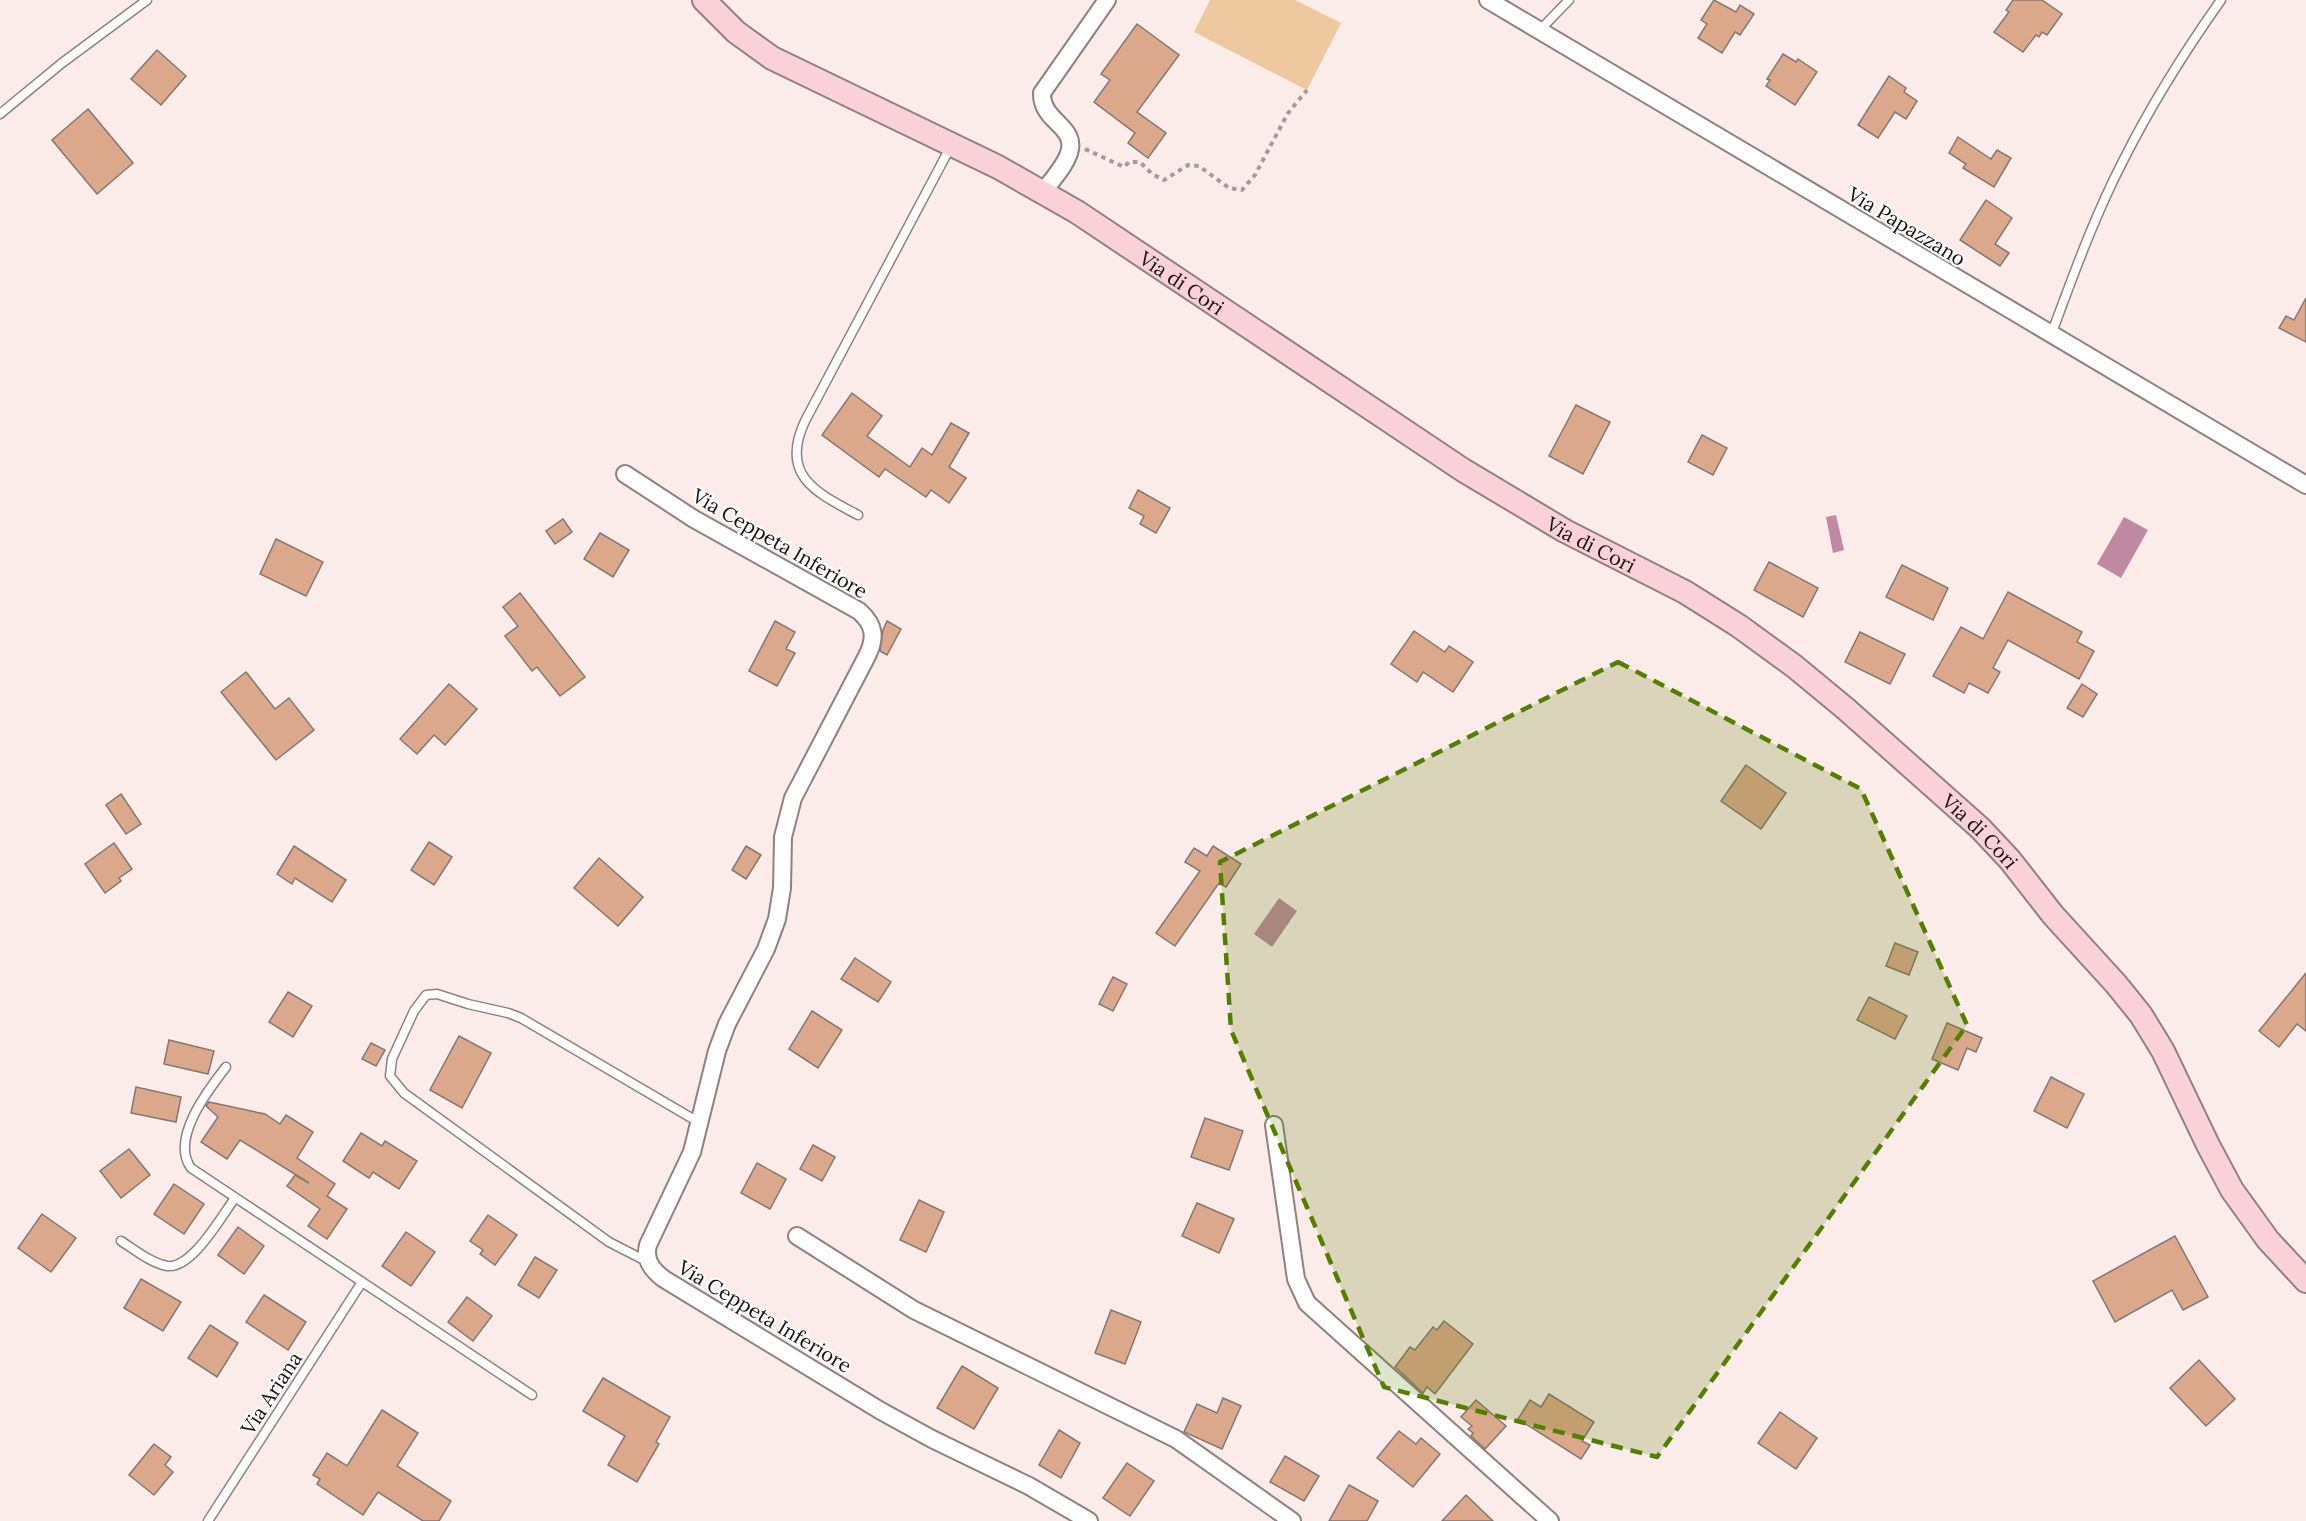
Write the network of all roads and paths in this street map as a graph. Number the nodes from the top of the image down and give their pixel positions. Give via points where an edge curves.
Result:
1 (147, 0) edge
2 (704, 0) edge
3 (1107, 0) edge
4 (1488, 0) edge
5 (1569, 0) edge
6 (2221, 0) edge
7 (1539, 31) junction
8 (1307, 90) dead end
9 (0, 114) edge
10 (1070, 142) junction
11 (952, 145) junction
12 (1043, 192) junction
13 (2051, 335) junction
14 (625, 474) dead end
15 (2306, 485) edge
16 (858, 516) dead end
17 (226, 1067) dead end
18 (700, 1123) junction
19 (1274, 1125) dead end
20 (235, 1198) junction
21 (797, 1236) dead end
22 (122, 1241) dead end
23 (648, 1262) junction
24 (2306, 1281) edge
25 (362, 1282) junction
26 (532, 1395) dead end
27 (208, 1521) edge
28 (1089, 1521) edge
29 (1292, 1521) edge
30 (1550, 1521) edge

1 - 9 lane
2 - 11 main road, Via di Cori via 736,32 772,58
3 - 10 street via 1042,93 1045,111 1067,132
4 - 7 street, Via Papazzano
5 - 7 lane
6 - 13 lane via 2125,156
7 - 13 street, Via Papazzano
8 - 10 path via 1288,113 1255,175 1242,190 1229,189 1199,166 1188,165 1164,180 1140,162 1129,162 1124,168
10 - 12 street via 1068,156
11 - 12 main road, Via di Cori
11 - 16 lane via 798,438 799,465 809,485
12 - 24 main road, Via di Cori via 1491,488 1722,615 1846,709 1980,828 2125,995 2163,1051 2232,1190 2268,1240
13 - 15 street, Via Papazzano
14 - 18 street, Via Ceppeta Inferiore via 694,519 859,611 874,633 871,648 793,798 783,837 777,919 723,1034
17 - 20 lane via 198,1108 183,1148 191,1168
18 - 23 street, Via Ceppeta Inferiore via 687,1164 647,1248
18 - 23 lane via 521,1018 437,994 426,995 417,1005 392,1059 390,1076 404,1093 609,1242
19 - 30 street via 1296,1279 1307,1303
20 - 22 lane via 191,1257 177,1265 160,1264
20 - 25 lane
21 - 29 street via 914,1310 1166,1433
23 - 28 street, Via Ceppeta Inferiore via 664,1279 881,1411
25 - 26 lane
25 - 27 lane, Via Ariana

